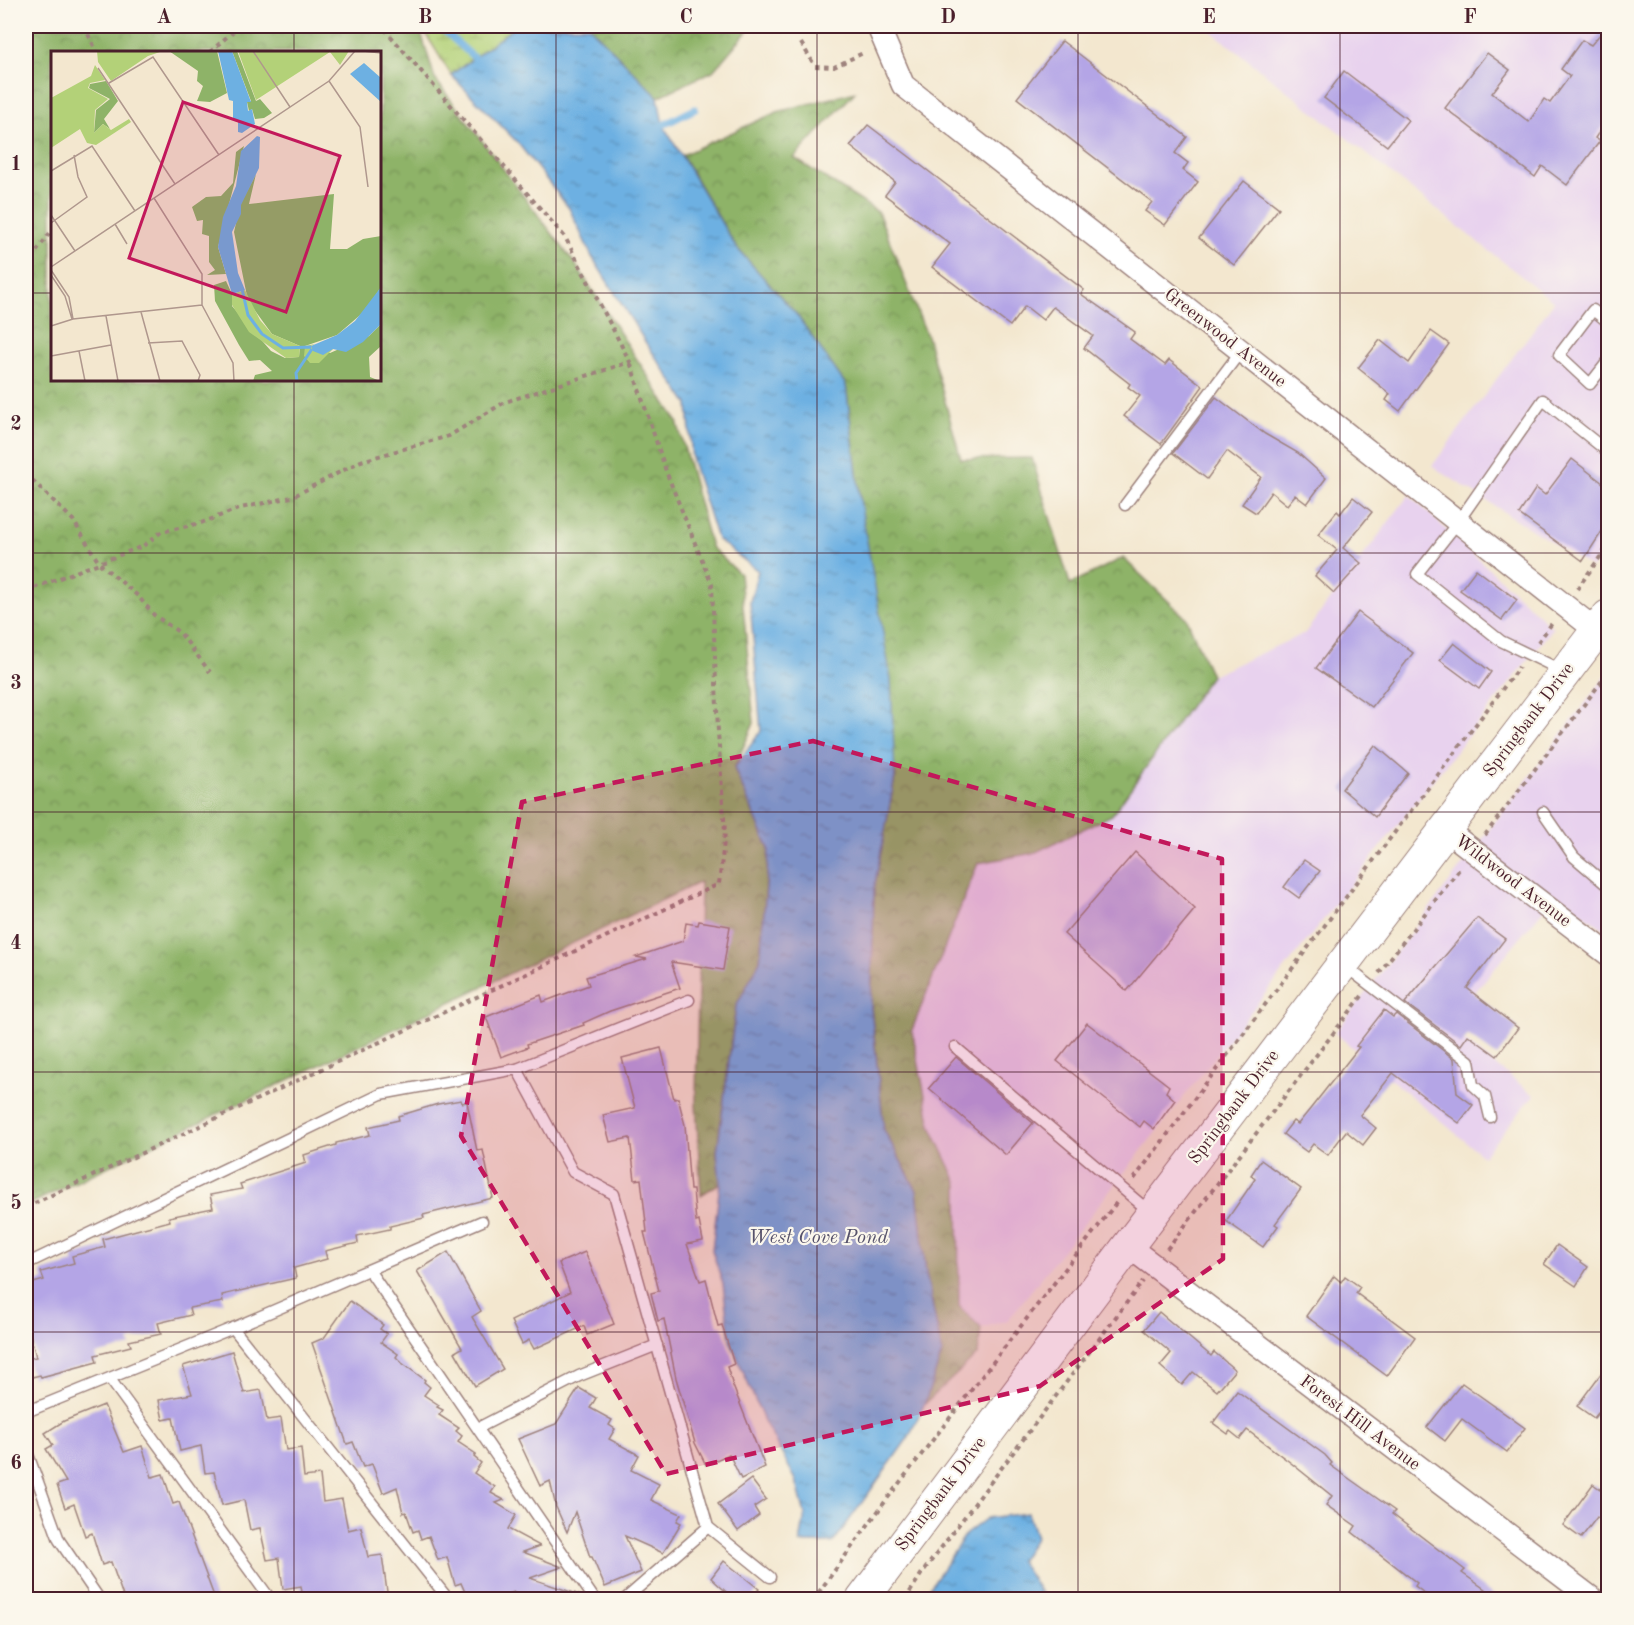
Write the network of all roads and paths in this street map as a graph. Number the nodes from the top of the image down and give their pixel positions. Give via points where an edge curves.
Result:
1 (84, 26) edge
2 (239, 26) edge
3 (382, 26) edge
4 (881, 34) edge
5 (801, 43) dead end
6 (96, 51) edge
7 (211, 51) edge
8 (51, 231) edge
9 (26, 266) edge
10 (1608, 322) edge
11 (1241, 351) junction
12 (1608, 361) edge
13 (630, 362) junction
14 (1608, 452) edge
15 (26, 474) edge
16 (1125, 505) dead end
17 (1458, 522) junction
18 (1608, 546) edge
19 (99, 563) junction
20 (26, 591) edge
21 (1565, 606) junction
22 (1603, 623) edge
23 (1528, 654) junction
24 (210, 672) dead end
25 (1566, 672) junction
26 (1608, 673) edge
27 (1544, 812) dead end
28 (1446, 830) junction
29 (1473, 851) junction
30 (1608, 886) edge
31 (1607, 950) edge
32 (1343, 964) junction
33 (1370, 985) junction
34 (689, 1000) dead end
35 (955, 1047) dead end
36 (517, 1069) junction
37 (1490, 1117) dead end
38 (1125, 1191) junction
39 (26, 1207) edge
40 (1152, 1214) junction
41 (482, 1221) dead end
42 (1128, 1246) junction
43 (26, 1264) edge
44 (1154, 1266) junction
45 (369, 1270) junction
46 (233, 1328) junction
47 (657, 1345) junction
48 (110, 1379) junction
49 (26, 1412) edge
50 (478, 1428) junction
51 (26, 1449) edge
52 (708, 1527) junction
53 (770, 1577) dead end
54 (100, 1599) edge
55 (271, 1599) edge
56 (449, 1599) edge
57 (595, 1599) edge
58 (624, 1599) edge
59 (813, 1599) edge
60 (862, 1599) edge
61 (905, 1599) edge
62 (1594, 1599) edge

1 - 6 path
2 - 7 path
3 - 13 path via 565,237
4 - 5 path via 834,67 814,66
4 - 11 street, Greenwood Avenue via 903,85
8 - 9 path
10 - 12 lane via 1593,310 1559,355 1590,384
11 - 16 lane
11 - 17 street, Greenwood Avenue
13 - 19 path via 505,402 449,436 361,460 292,497 161,532 143,546
13 - 39 path via 667,474 712,585 725,832 719,884
14 - 17 lane via 1543,400
15 - 19 path via 73,520
17 - 21 street, Greenwood Avenue
17 - 23 lane via 1417,574 1501,641
18 - 21 path
19 - 20 path
19 - 24 path via 154,615 180,633
21 - 22 street, Greenwood Avenue
21 - 23 path
22 - 25 main road, Springbank Drive
23 - 25 lane
23 - 38 path
25 - 28 main road, Springbank Drive
26 - 29 path
27 - 30 lane via 1574,857
28 - 29 street, Wildwood Avenue
28 - 32 main road, Springbank Drive
29 - 31 street, Wildwood Avenue
29 - 33 path
32 - 33 lane
32 - 40 main road, Springbank Drive
33 - 37 lane via 1469,1061 1473,1085 1485,1096
33 - 44 path
34 - 36 lane
35 - 38 lane
36 - 43 lane via 381,1094
36 - 47 lane via 573,1172 614,1194
38 - 40 lane
38 - 59 path
40 - 42 main road, Springbank Drive
41 - 45 lane
42 - 44 street, Forest Hill Avenue
42 - 60 main road, Springbank Drive
44 - 61 path
44 - 62 street, Forest Hill Avenue
45 - 46 lane
45 - 50 lane
46 - 48 lane
46 - 56 lane
47 - 50 lane via 579,1376
47 - 52 lane
48 - 49 lane
48 - 55 lane
50 - 57 lane
51 - 54 lane via 59,1540
52 - 53 lane
52 - 58 lane

